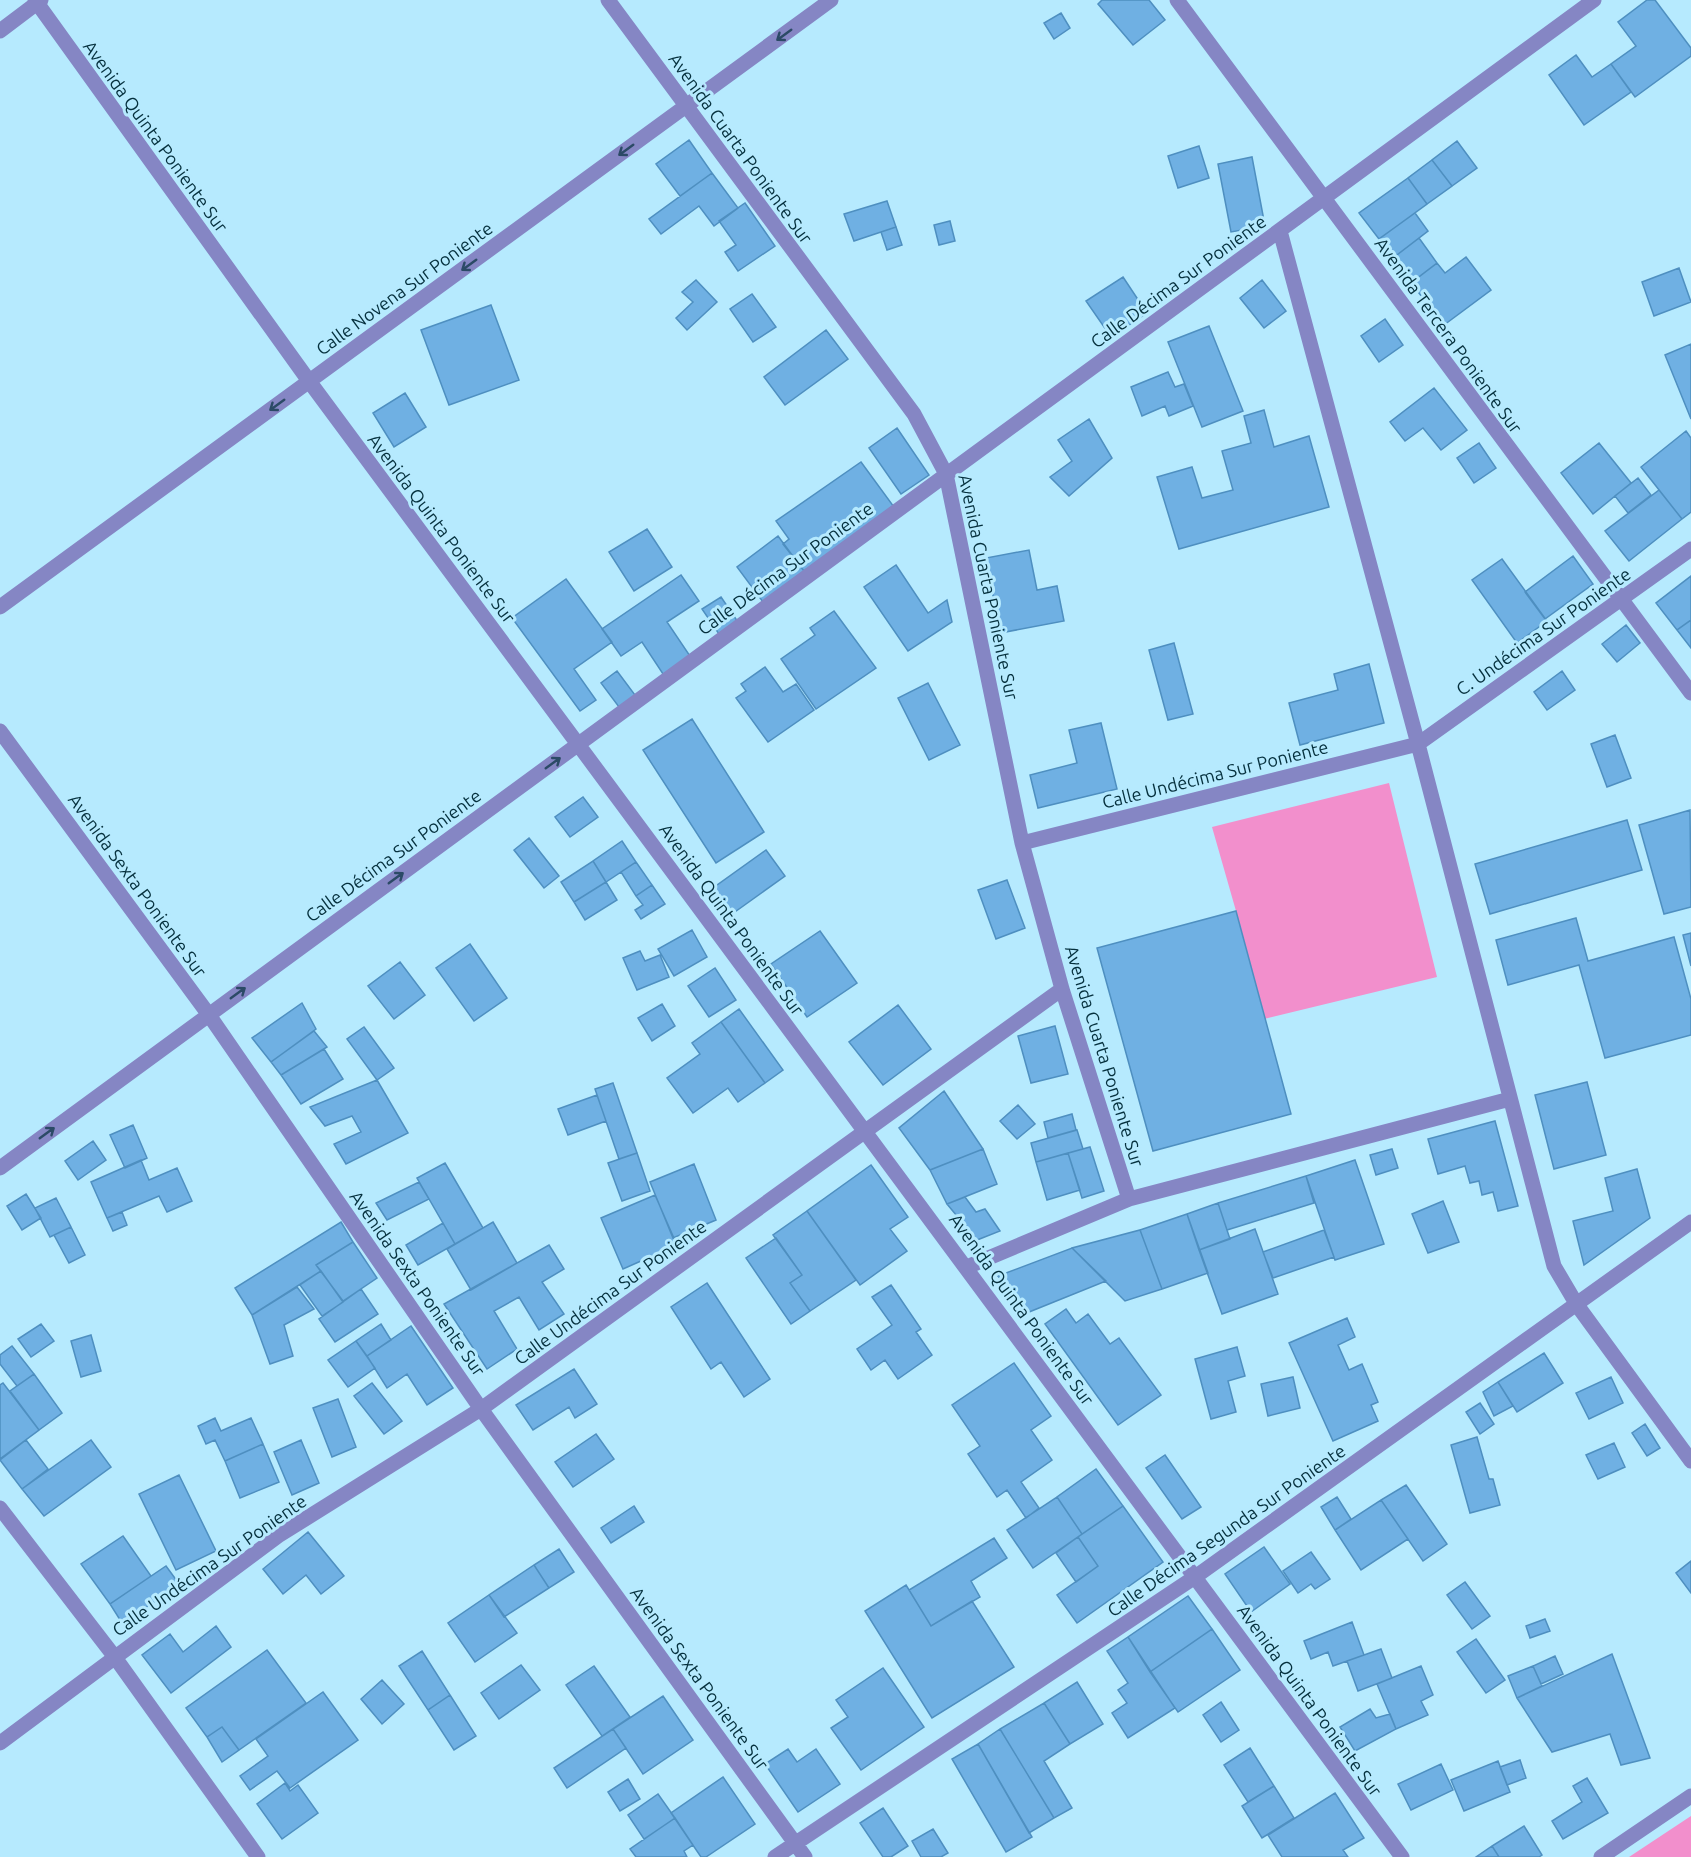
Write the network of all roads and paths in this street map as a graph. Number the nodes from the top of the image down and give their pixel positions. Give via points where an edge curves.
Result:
1 (608, 0) edge
2 (831, 0) edge
3 (1177, 0) edge
4 (1594, 0) edge
5 (38, 1) edge
6 (0, 31) edge
7 (686, 106) junction
8 (1324, 198) junction
9 (1280, 231) junction
10 (309, 381) junction
11 (946, 474) junction
12 (1691, 549) edge
13 (1621, 600) junction
14 (0, 608) edge
15 (1691, 693) edge
16 (0, 730) edge
17 (579, 744) junction
18 (1418, 744) junction
19 (1022, 843) junction
20 (1062, 989) junction
21 (208, 1015) junction
22 (1510, 1099) junction
23 (865, 1132) junction
24 (0, 1168) edge
25 (1129, 1199) junction
26 (1691, 1222) edge
27 (967, 1267) junction
28 (1577, 1305) junction
29 (481, 1409) junction
30 (1691, 1461) edge
31 (0, 1508) edge
32 (1195, 1577) junction
33 (114, 1656) junction
34 (0, 1743) edge
35 (1691, 1796) edge
36 (801, 1851) edge
37 (258, 1857) edge
38 (775, 1857) edge
39 (1402, 1857) edge
40 (1601, 1857) edge

1 - 7 street, Avenida Cuarta Poniente Sur
2 -> 7 street, Calle Novena Sur Poniente
3 - 8 street, Avenida Tercera Poniente Sur
4 - 8 street, Calle Décima Sur Poniente
5 - 6 street
5 - 10 street, Avenida Quinta Poniente Sur
7 -> 10 street, Calle Novena Sur Poniente
7 - 11 street, Avenida Cuarta Poniente Sur via 914,414
8 - 9 street, Calle Décima Sur Poniente
8 - 13 street, Avenida Tercera Poniente Sur
9 - 11 street, Calle Décima Sur Poniente
9 - 18 street
10 -> 14 street, Calle Novena Sur Poniente
10 - 17 street, Avenida Quinta Poniente Sur
11 - 17 street, Calle Décima Sur Poniente
11 - 19 street, Avenida Cuarta Poniente Sur
12 - 13 street, C. Undécima Sur Poniente
13 - 15 street, Avenida Tercera Poniente Sur
13 - 18 street, C. Undécima Sur Poniente
16 - 21 street, Avenida Sexta Poniente Sur
21 -> 17 street, Calle Décima Sur Poniente
17 - 23 street, Avenida Quinta Poniente Sur
18 - 19 street, Calle Undécima Sur Poniente
18 - 22 street
19 - 20 street, Avenida Cuarta Poniente Sur
20 - 23 street, Calle Undécima Sur Poniente
20 - 25 street, Avenida Cuarta Poniente Sur
24 -> 21 street, Calle Décima Sur Poniente
21 - 29 street, Avenida Sexta Poniente Sur
22 - 25 street
22 - 28 street via 1554,1266
23 - 27 street, Avenida Quinta Poniente Sur
23 - 29 street, Calle Undécima Sur Poniente
25 - 27 street
26 - 28 street, Calle Décima Segunda Sur Poniente
27 - 32 street, Avenida Quinta Poniente Sur
28 - 30 street
28 - 32 street, Calle Décima Segunda Sur Poniente
29 - 33 street, Calle Undécima Sur Poniente via 278,1536
29 - 36 street, Avenida Sexta Poniente Sur
31 - 33 street
32 - 36 street, Calle Décima Segunda Sur Poniente
32 - 39 street, Avenida Quinta Poniente Sur
33 - 34 street, Calle Undécima Sur Poniente
33 - 37 street
35 - 40 street
36 - 38 street, Calle Décima Segunda Sur Poniente

